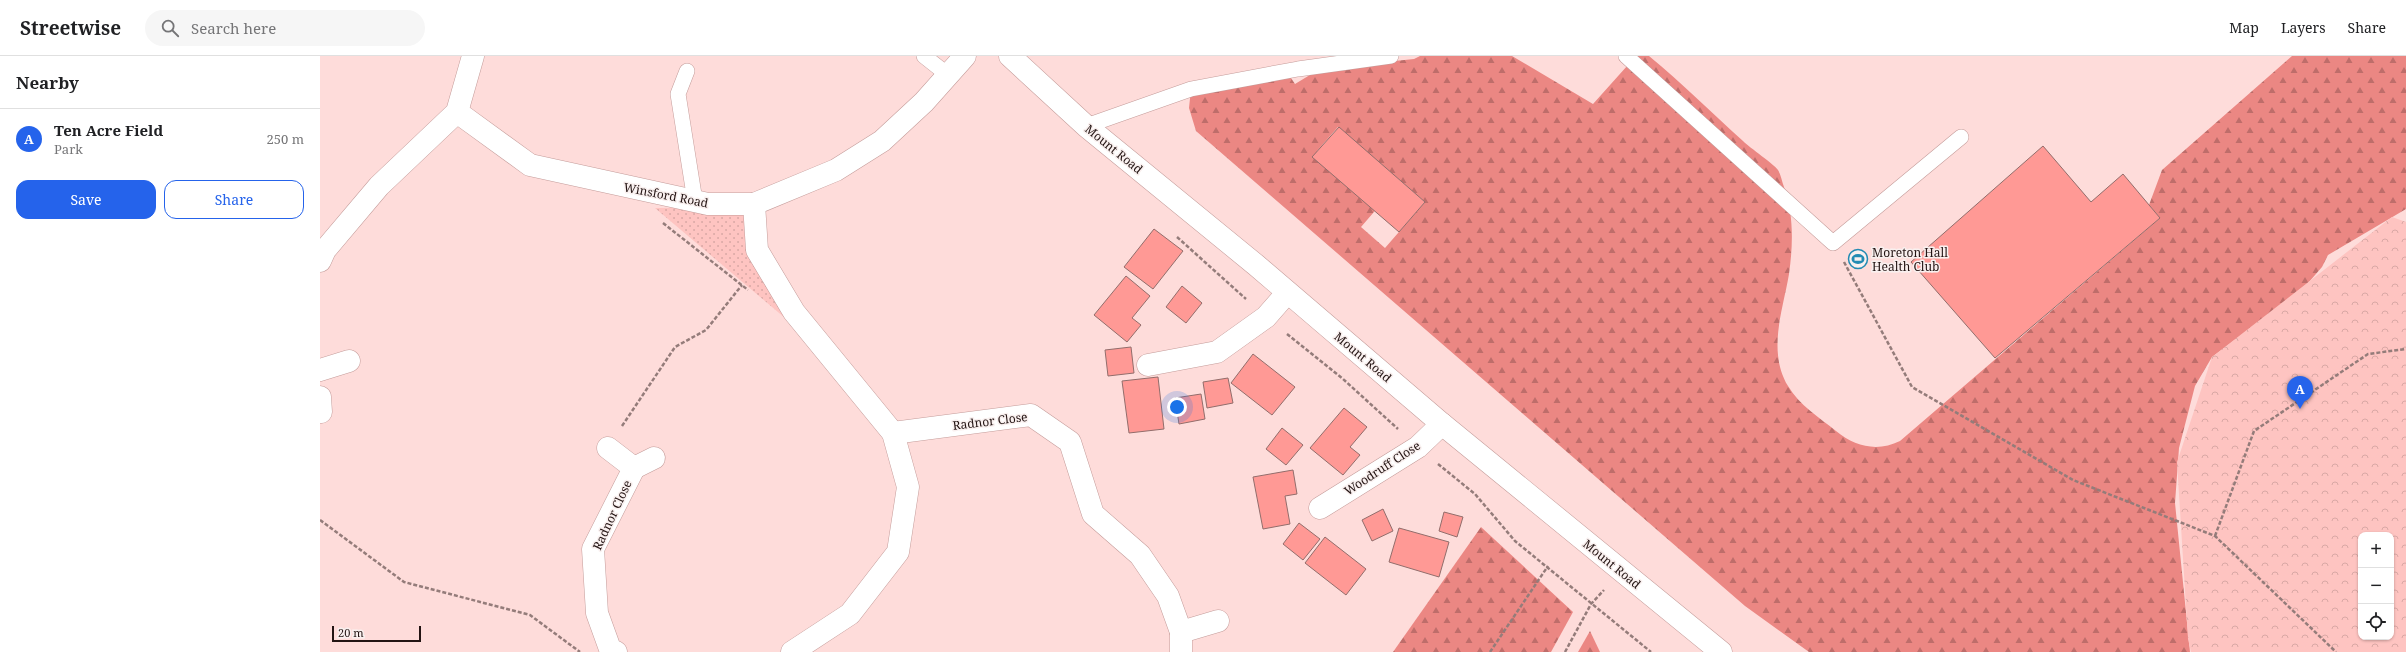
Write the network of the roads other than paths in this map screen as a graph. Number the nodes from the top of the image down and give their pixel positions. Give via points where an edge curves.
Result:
1 (473, 56) edge
2 (924, 56) edge
3 (965, 56) edge
4 (1010, 56) edge
5 (1390, 56) edge
6 (1626, 56) edge
7 (1316, 62) edge
8 (687, 71) dead end
9 (948, 75) junction
10 (457, 112) junction
11 (1086, 126) junction
12 (1961, 137) dead end
13 (695, 201) junction
14 (754, 204) junction
15 (320, 261) edge
16 (1288, 293) junction
17 (349, 361) dead end
18 (1148, 365) dead end
19 (320, 370) edge
20 (1442, 424) junction
21 (893, 433) junction
22 (608, 448) road end
23 (654, 458) dead end
24 (634, 468) junction
25 (1320, 508) dead end
26 (1218, 621) dead end
27 (1181, 642) edge
28 (616, 652) edge
29 (792, 652) edge
30 (1721, 652) edge

1 - 10 street
2 - 9 lane
3 - 9 street, Winsford Road
4 - 11 street, Mount Road
5 - 7 lane
6 - 12 lane via 1833,243
7 - 11 lane via 1191,89
8 - 13 lane via 678,94
9 - 14 street, Winsford Road via 924,102 882,141 836,170
10 - 13 street, Winsford Road via 530,165
10 - 15 street via 379,186 325,250
11 - 16 street, Mount Road
13 - 14 street, Winsford Road via 708,204
14 - 21 street via 757,250 794,312
16 - 18 street via 1266,317 1217,352
16 - 20 street, Mount Road
17 - 19 street
20 - 25 street, Woodruff Close via 1418,447
20 - 30 street, Mount Road
21 - 27 street, Radnor Close via 1031,415 1070,442 1093,514 1140,555 1168,596
21 - 29 street via 908,487 898,552 850,614
22 - 24 street, Radnor Close
23 - 24 street, Radnor Close
24 - 28 street, Radnor Close via 593,549 597,613 610,649
26 - 27 street, Radnor Close

